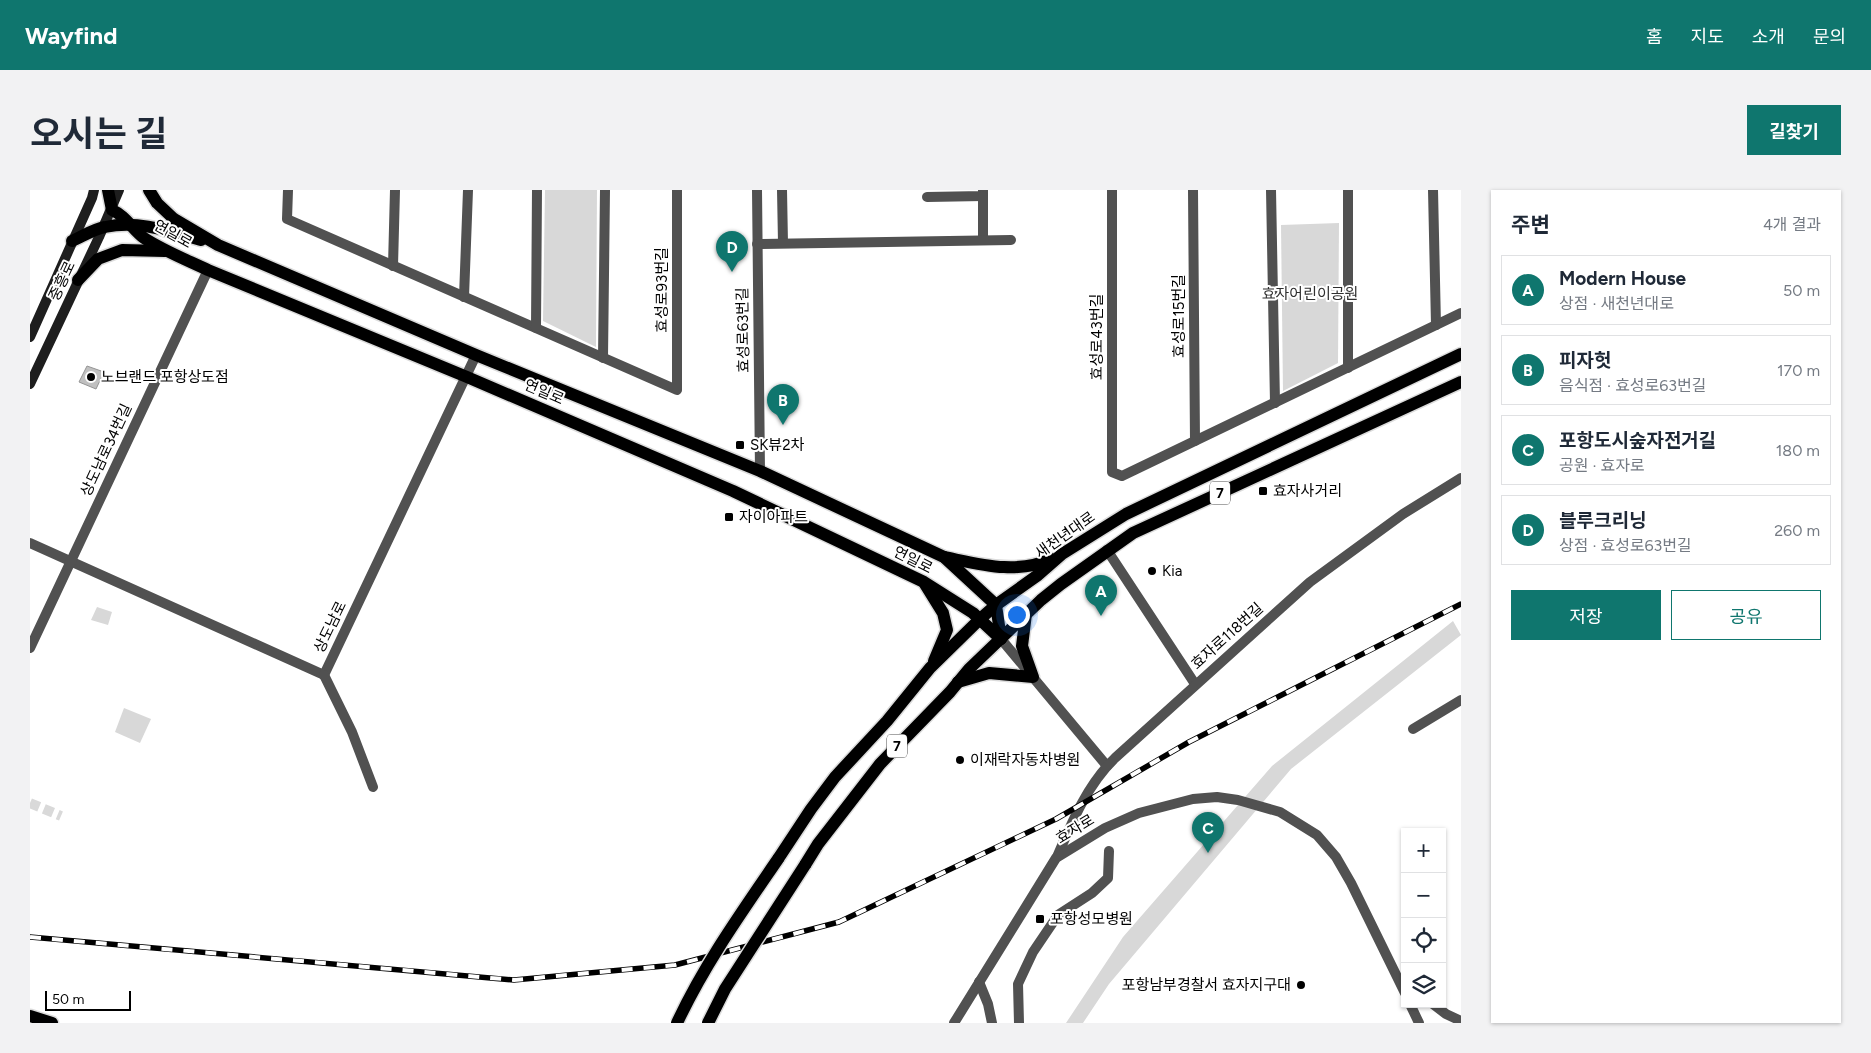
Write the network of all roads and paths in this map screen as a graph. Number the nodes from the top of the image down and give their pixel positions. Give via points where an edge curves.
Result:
1 (94, 190) edge
2 (108, 190) edge
3 (120, 190) edge
4 (149, 190) edge
5 (288, 190) edge
6 (395, 190) edge
7 (468, 190) edge
8 (537, 190) edge
9 (605, 190) edge
10 (677, 190) edge
11 (757, 190) edge
12 (782, 190) edge
13 (1112, 190) edge
14 (1194, 190) edge
15 (1271, 190) edge
16 (1348, 190) edge
17 (1433, 190) edge
18 (983, 193) edge
19 (927, 198) dead end
20 (112, 210) junction
21 (131, 224) junction
22 (104, 227) junction
23 (72, 240) junction
24 (982, 240) junction
25 (1011, 240) dead end
26 (783, 243) junction
27 (757, 244) junction
28 (218, 245) junction
29 (168, 251) junction
30 (393, 266) junction
31 (208, 270) junction
32 (78, 280) junction
33 (464, 297) junction
34 (1461, 313) edge
35 (1436, 325) junction
36 (536, 328) junction
37 (30, 336) edge
38 (1461, 354) edge
39 (476, 356) junction
40 (603, 358) junction
41 (1348, 368) junction
42 (467, 377) junction
43 (1461, 382) edge
44 (30, 384) edge
45 (1275, 403) junction
46 (1195, 441) junction
47 (760, 470) junction
48 (1461, 478) edge
49 (30, 543) edge
50 (1107, 550) junction
51 (1062, 554) junction
52 (944, 557) junction
53 (70, 561) junction
54 (924, 582) junction
55 (996, 605) junction
56 (1026, 614) junction
57 (980, 619) junction
58 (1001, 639) junction
59 (30, 648) edge
60 (930, 668) junction
61 (324, 675) junction
62 (1033, 678) junction
63 (958, 682) junction
64 (1195, 684) junction
65 (1461, 700) edge
66 (1413, 729) dead end
67 (1107, 766) junction
68 (373, 787) dead end
69 (1109, 851) dead end
70 (1056, 858) junction
71 (1394, 971) junction
72 (1401, 977) edge
73 (979, 982) junction
74 (1401, 985) edge
75 (1412, 1008) edge
76 (1438, 1008) edge
77 (30, 1016) edge
78 (958, 1021) edge
79 (1461, 1021) edge
80 (52, 1023) edge
81 (676, 1023) edge
82 (708, 1023) edge
83 (992, 1023) edge
84 (1019, 1023) edge
85 (1418, 1023) edge

1 - 23 main road, 중흥로
2 - 20 main road
3 - 20 main road, 중흥로
4 - 28 main road, 연일로 via 174,219
5 - 30 street via 287,219
6 - 30 street
7 - 33 street
8 - 36 street
9 - 40 street
10 - 40 street, 효성로93번길 via 677,390
11 - 27 street, 효성로63번길
12 - 26 street
13 - 46 street, 효성로43번길 via 1112,472 1122,476
14 - 46 street, 효성로15번길
15 - 45 street
16 - 41 street
17 - 35 street
18 - 19 street
18 - 24 street
20 - 21 main road, 연일로
20 - 22 main road, 중흥로
21 - 22 main road
21 - 28 main road via 155,226
21 - 29 main road, 연일로 via 143,237
22 - 23 main road
22 - 32 main road, 중흥로
23 - 37 main road, 중흥로
24 - 25 street
24 - 26 street
26 - 27 street
27 - 47 street, 효성로63번길
28 - 39 main road, 연일로
29 - 31 main road, 연일로
29 - 32 main road via 122,250 98,259
30 - 33 street
31 - 42 main road, 연일로
31 - 53 street, 상도남로34번길
32 - 44 main road, 중흥로
33 - 36 street
34 - 35 street
35 - 41 street
36 - 40 street
38 - 51 main road, 새천년대로 / 7 via 1126,514
39 - 42 street, 상도남로
39 - 47 main road, 연일로
41 - 45 street
42 - 54 main road, 연일로 via 734,491
42 - 61 street, 상도남로
43 - 50 main road, 7 via 1133,532
45 - 46 street
47 - 52 main road, 연일로
48 - 64 street, 효자로118번길 via 1403,514 1310,582
49 - 53 street, 상도남로
50 - 56 main road, 7
50 - 64 street
51 - 52 main road via 1039,564 1010,567 986,566
51 - 55 main road, 새천년대로 / 7
52 - 55 main road, 연일로
53 - 59 street, 상도남로34번길
53 - 61 street, 상도남로
54 - 57 main road, 연일로
54 - 60 main road via 943,613 946,630
55 - 57 main road, 새천년대로 / 7
55 - 58 main road
56 - 58 main road, 7
56 - 62 main road via 1022,646
57 - 58 main road, 연일로
57 - 60 main road, 새천년대로 / 7
58 - 62 street
58 - 63 main road, 7
60 - 81 main road, 새천년대로 / 7, bridge via 811,809 720,944
61 - 68 street via 352,732
62 - 63 main road via 989,673
62 - 67 street
63 - 82 main road, 7, bridge via 880,764 818,844 725,989
64 - 67 street, 효자로118번길
65 - 66 street
67 - 70 street, 효자로118번길 via 1078,806
69 - 84 street via 1108,878 1092,893 1058,915 1033,952 1018,984
70 - 71 street, 효자로 via 1139,812 1193,799 1217,797 1238,800 1280,812 1317,835 1336,857
70 - 73 street, 효자로
71 - 72 street
71 - 74 street
73 - 78 street, 효자로
73 - 83 street
75 - 85 street
76 - 79 street
77 - 80 main road

